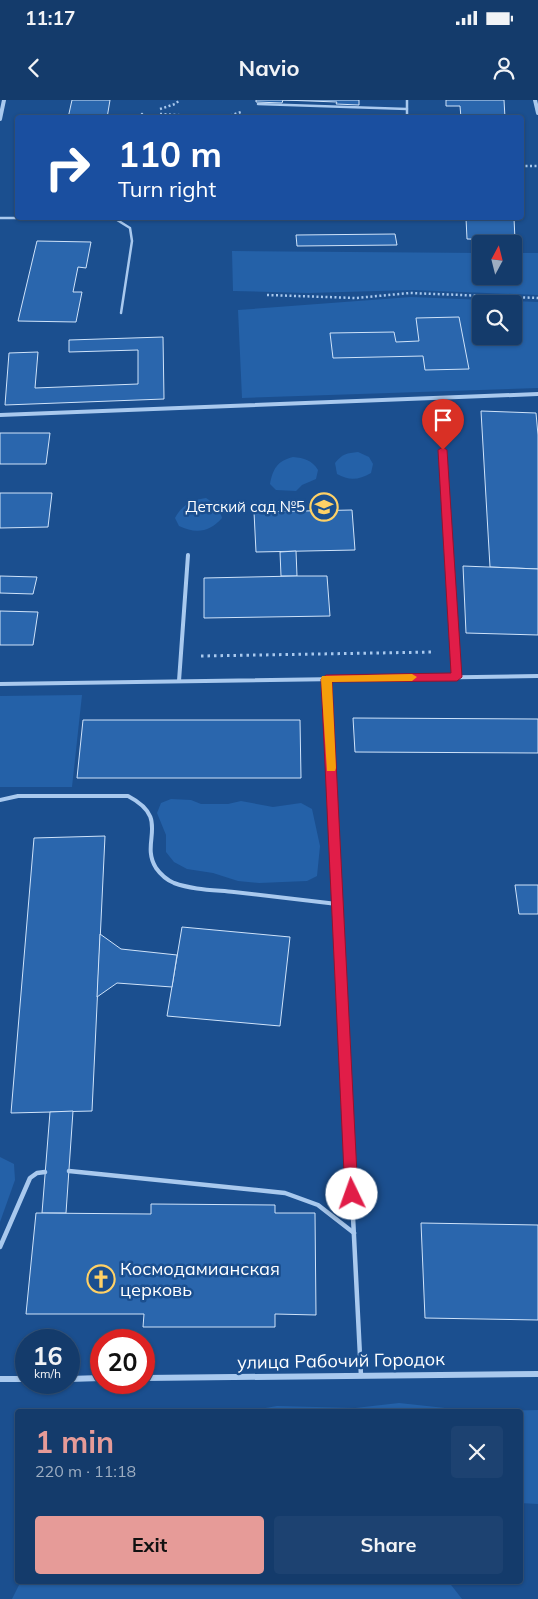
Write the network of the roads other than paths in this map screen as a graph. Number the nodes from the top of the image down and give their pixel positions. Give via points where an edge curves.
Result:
1 (4, 100) edge
2 (407, 100) edge
3 (535, 100) edge
4 (258, 104) dead end
5 (407, 109) junction
6 (538, 113) edge
7 (407, 115) edge
8 (0, 119) edge
9 (0, 218) edge
10 (15, 218) edge
11 (117, 220) edge
12 (121, 313) dead end
13 (538, 394) edge
14 (0, 415) edge
15 (443, 450) dead end
16 (188, 555) dead end
17 (538, 676) edge
18 (457, 677) junction
19 (326, 679) junction
20 (179, 681) junction
21 (0, 684) edge
22 (0, 800) edge
23 (337, 904) junction
24 (69, 1171) dead end
25 (45, 1172) dead end
26 (354, 1233) junction
27 (0, 1247) edge
28 (538, 1374) edge
29 (361, 1376) junction
30 (155, 1378) edge
31 (0, 1379) edge
32 (15, 1379) edge

1 - 8 street
2 - 5 lane
3 - 6 street
4 - 5 lane
5 - 7 lane
9 - 10 lane
11 - 12 lane via 130,228 132,240
13 - 14 street
15 - 18 lane
16 - 20 lane
17 - 18 lane
18 - 19 lane
19 - 20 lane
19 - 23 lane
20 - 21 lane
22 - 23 lane via 18,796 128,796 141,801 151,815 152,859 154,868 164,877 196,888
23 - 26 lane
24 - 26 lane via 285,1193 318,1205
25 - 27 lane via 30,1178
26 - 29 lane
28 - 29 street, улица Рабочий Городок
29 - 30 street, улица Рабочий Городок
31 - 32 street

